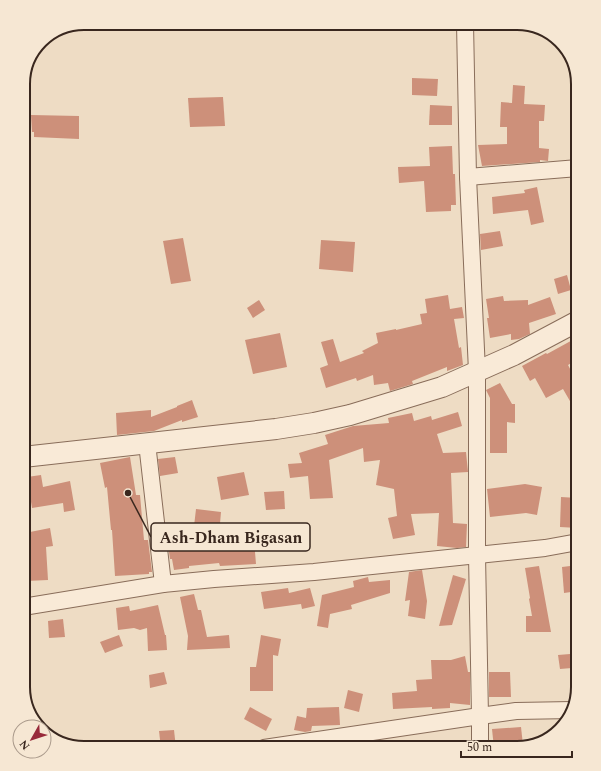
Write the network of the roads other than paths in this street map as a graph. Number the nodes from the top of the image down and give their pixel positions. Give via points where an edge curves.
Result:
1 (466, 30) edge
2 (571, 169) edge
3 (468, 177) junction
4 (571, 325) edge
5 (477, 371) junction
6 (147, 443) junction
7 (30, 456) edge
8 (571, 543) edge
9 (477, 555) junction
10 (163, 584) junction
11 (30, 606) edge
12 (565, 710) edge
13 (480, 716) junction
14 (311, 741) edge
15 (480, 741) edge

1 - 3 street
2 - 3 street
3 - 5 street
4 - 5 street
5 - 6 street via 442,387 350,415 314,423
5 - 9 street
6 - 7 street
6 - 10 street
8 - 9 street
9 - 10 street
9 - 13 street
10 - 11 street
12 - 13 street via 516,711
13 - 14 street
13 - 15 street

